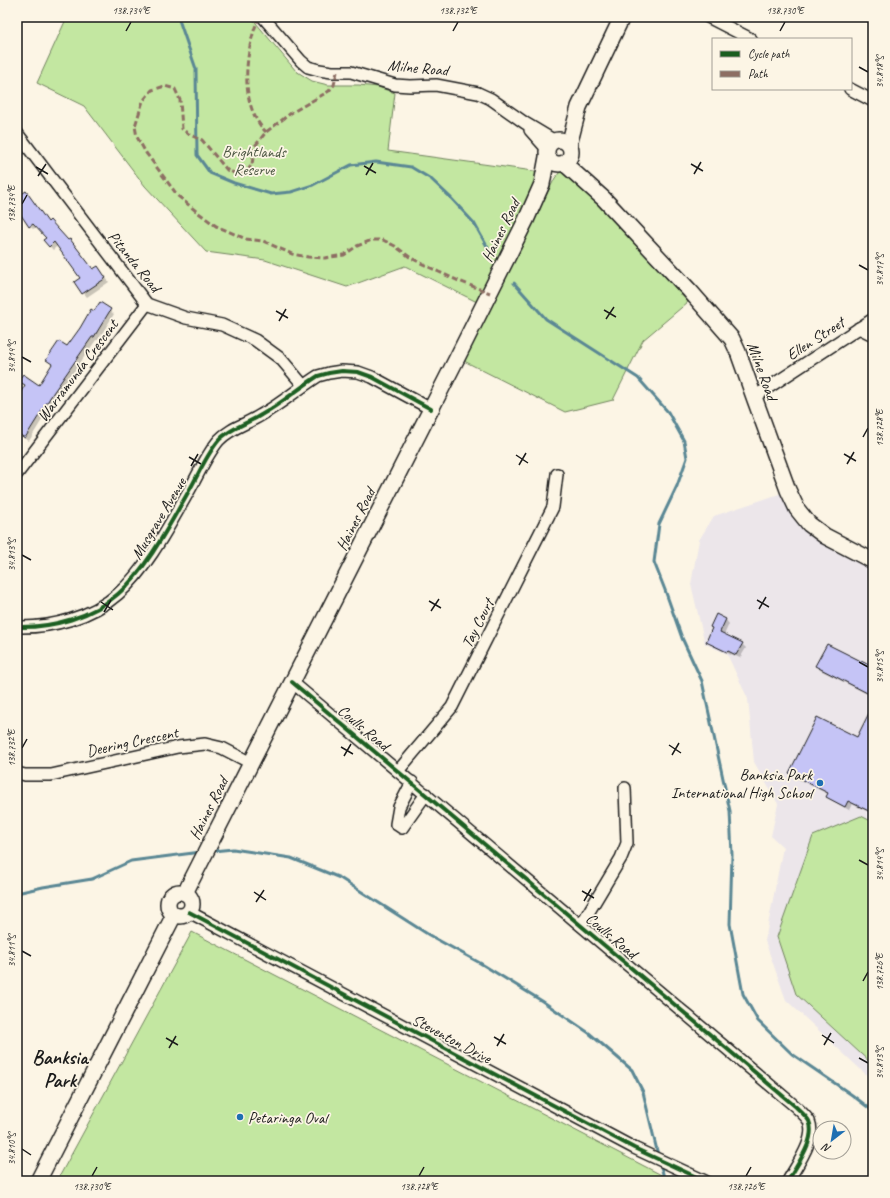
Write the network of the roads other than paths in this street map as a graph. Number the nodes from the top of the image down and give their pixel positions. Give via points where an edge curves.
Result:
1 (263, 17) edge
2 (622, 17) edge
3 (708, 17) edge
4 (749, 38) edge
5 (852, 90) edge
6 (873, 101) edge
7 (17, 133) edge
8 (559, 152) junction
9 (147, 304) junction
10 (873, 319) edge
11 (859, 328) junction
12 (873, 335) edge
13 (303, 386) junction
14 (754, 397) junction
15 (431, 409) junction
16 (17, 474) edge
17 (557, 474) dead end
18 (873, 561) edge
19 (17, 627) edge
20 (292, 682) junction
21 (251, 763) junction
22 (398, 771) junction
23 (17, 773) edge
24 (412, 782) junction
25 (624, 788) dead end
26 (426, 794) junction
27 (185, 893) junction
28 (189, 912) junction
29 (174, 915) junction
30 (581, 924) junction
31 (38, 1181) edge
32 (705, 1181) edge
33 (788, 1181) edge

1 - 8 street, Milne Road via 308,67 357,74 394,85 436,85 478,93 491,98
2 - 8 main road
3 - 4 street
5 - 6 street
7 - 9 street, Pitanda Road
8 - 14 main road, Milne Road via 732,339
8 - 15 main road, Haines Road
9 - 13 street, Pitanda Road via 186,318 222,325 256,340 281,359
9 - 16 street, Warramunda Crescent
10 - 11 street, Ellen Street
11 - 12 street
11 - 14 street, Ellen Street
13 - 15 street, Musgrave Avenue via 329,372 358,372
13 - 19 street, Musgrave Avenue via 260,416 227,433 220,440 209,454 170,525 138,573 118,594 104,604 69,620
14 - 18 main road, Milne Road via 797,509 809,524 825,536
15 - 20 main road, Haines Road
17 - 22 street, Tay Court via 553,507 452,707
20 - 21 main road, Haines Road
20 - 22 street, Coulls Road
21 - 23 street, Deering Crescent via 222,748 205,744 178,747 51,775
21 - 27 main road, Haines Road
22 - 24 street, Coulls Road
24 - 26 street, Coulls Road
24 - 26 street via 399,807 396,824 402,828
25 - 30 street via 627,843 621,858
26 - 30 street, Coulls Road
27 - 28 main road via 192,902
27 - 29 main road via 177,893 168,901 169,909
28 - 29 main road via 182,916
28 - 32 street, Steventon Drive via 634,1148
29 - 31 main road
30 - 33 street, Coulls Road via 796,1107 809,1121 810,1139

